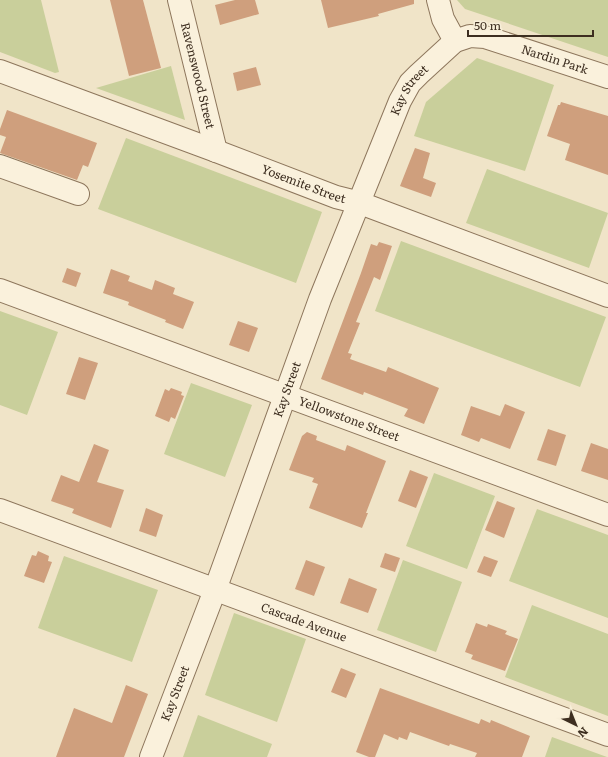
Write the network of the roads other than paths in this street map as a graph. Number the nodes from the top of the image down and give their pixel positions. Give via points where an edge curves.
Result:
1 (179, 0) edge
2 (438, 0) edge
3 (455, 40) junction
4 (0, 71) edge
5 (608, 77) edge
6 (216, 151) junction
7 (0, 166) edge
8 (78, 194) dead end
9 (360, 203) junction
10 (0, 290) edge
11 (608, 296) edge
12 (285, 396) junction
13 (0, 510) edge
14 (608, 515) edge
15 (215, 590) junction
16 (608, 735) edge
17 (151, 757) edge

1 - 6 street, Ravenswood Street
2 - 3 street via 443,18
3 - 5 street, Nardin Park via 470,36 485,37
3 - 9 street, Kay Street via 410,83 400,101
4 - 6 street, Yosemite Street
6 - 9 street, Yosemite Street via 336,197
7 - 8 street
9 - 11 street, Yosemite Street
9 - 12 street, Kay Street via 320,299
10 - 12 street, Yellowstone Street
12 - 14 street, Yellowstone Street
12 - 15 street, Kay Street
13 - 15 street, Cascade Avenue
15 - 16 street, Cascade Avenue
15 - 17 street, Kay Street

